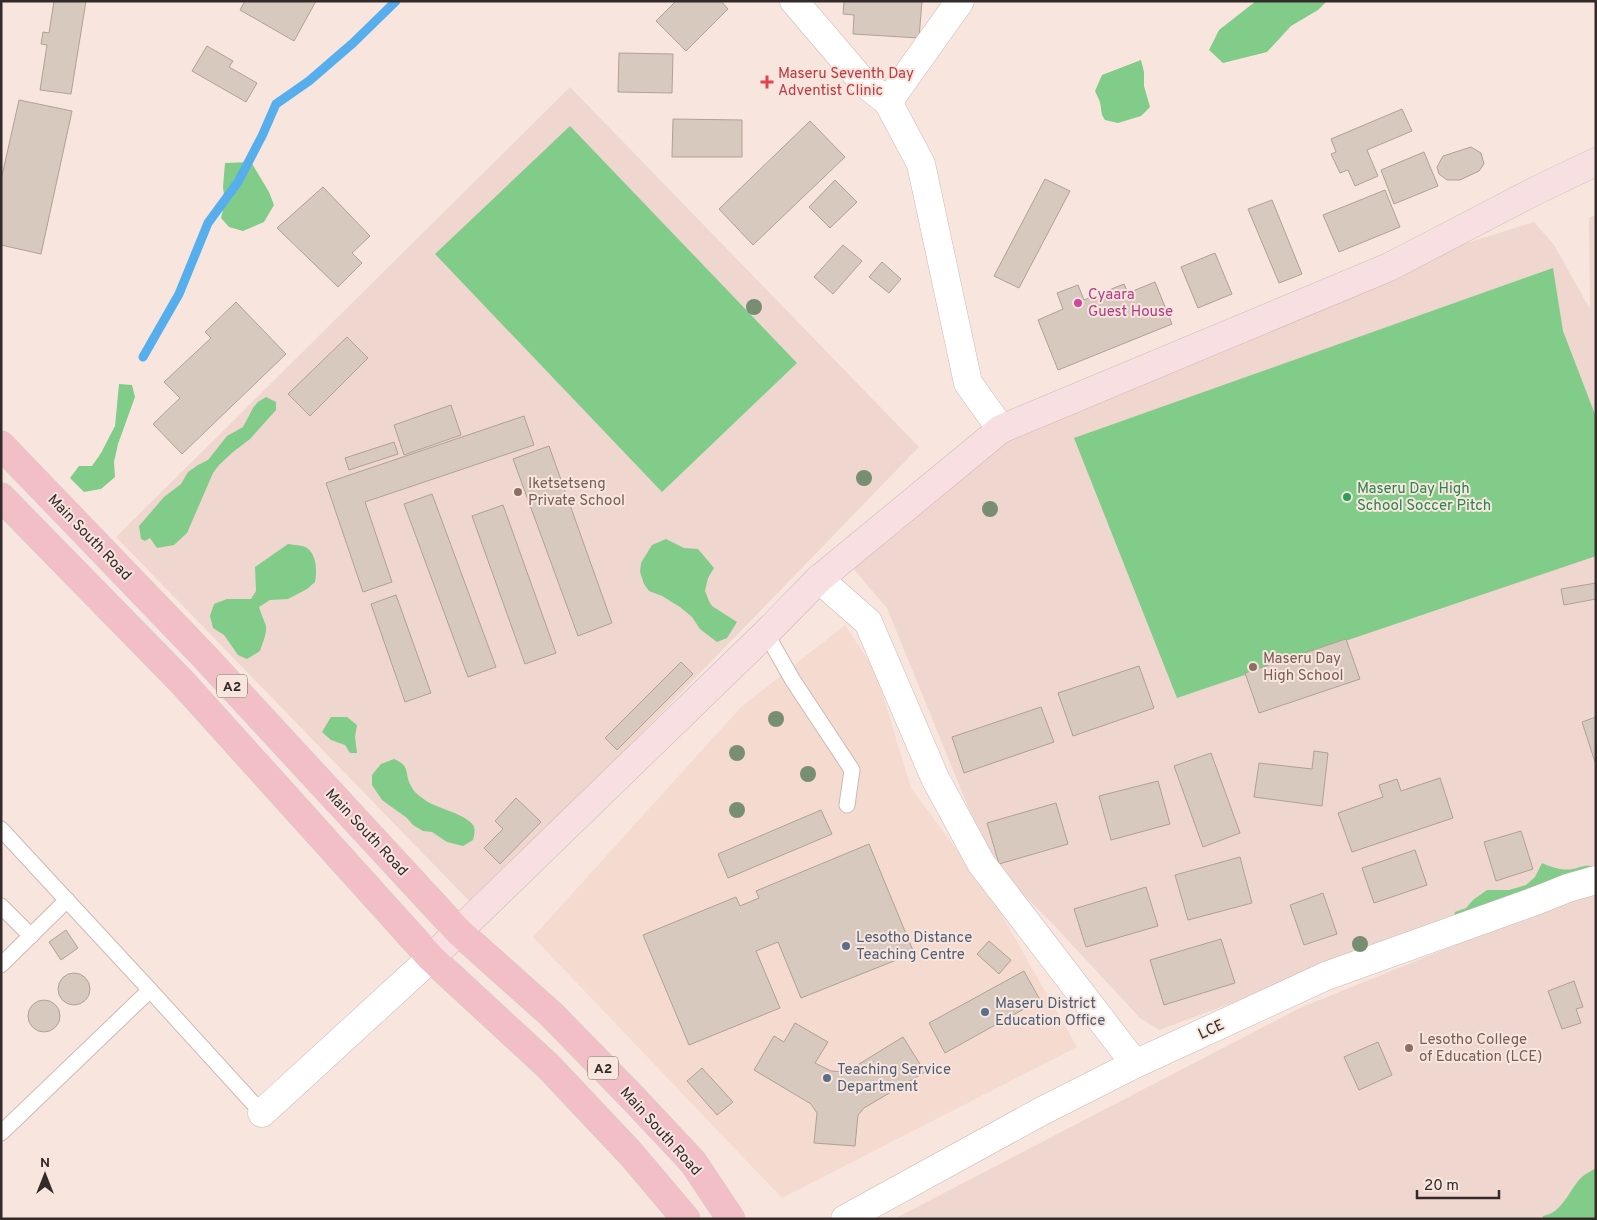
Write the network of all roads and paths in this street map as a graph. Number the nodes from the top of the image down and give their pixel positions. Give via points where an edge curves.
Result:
1 (794, 1) edge
2 (960, 1) edge
3 (888, 102) junction
4 (1596, 162) edge
5 (1001, 429) junction
6 (1, 445) edge
7 (1, 497) edge
8 (819, 579) junction
9 (766, 633) junction
10 (847, 805) dead end
11 (3, 835) edge
12 (1596, 880) edge
13 (67, 900) junction
14 (1, 906) edge
15 (459, 932) junction
16 (31, 936) junction
17 (431, 958) junction
18 (1, 965) edge
19 (150, 990) junction
20 (1135, 1064) junction
21 (262, 1114) joint
22 (1, 1133) edge
23 (686, 1219) edge
24 (731, 1219) edge
25 (845, 1219) edge

1 - 3 street via 864,83
2 - 3 street
3 - 5 street via 921,164 968,383
4 - 5 street via 1390,267
5 - 8 street
6 - 15 main road, Main South Road / A2 via 203,655
7 - 17 main road, A2 via 182,682
8 - 9 street
8 - 20 street via 868,622 935,778 981,862
9 - 10 lane via 852,770
9 - 15 street
11 - 13 lane
12 - 20 street, LCE via 1326,976
13 - 16 lane
13 - 19 lane
14 - 16 lane
15 - 17 street
15 - 24 main road, Main South Road / A2 via 552,1015 632,1097 693,1162
16 - 18 lane
17 - 21 street
17 - 23 main road, A2 via 549,1067 631,1154
19 - 21 lane
19 - 22 lane
20 - 25 street, LCE

